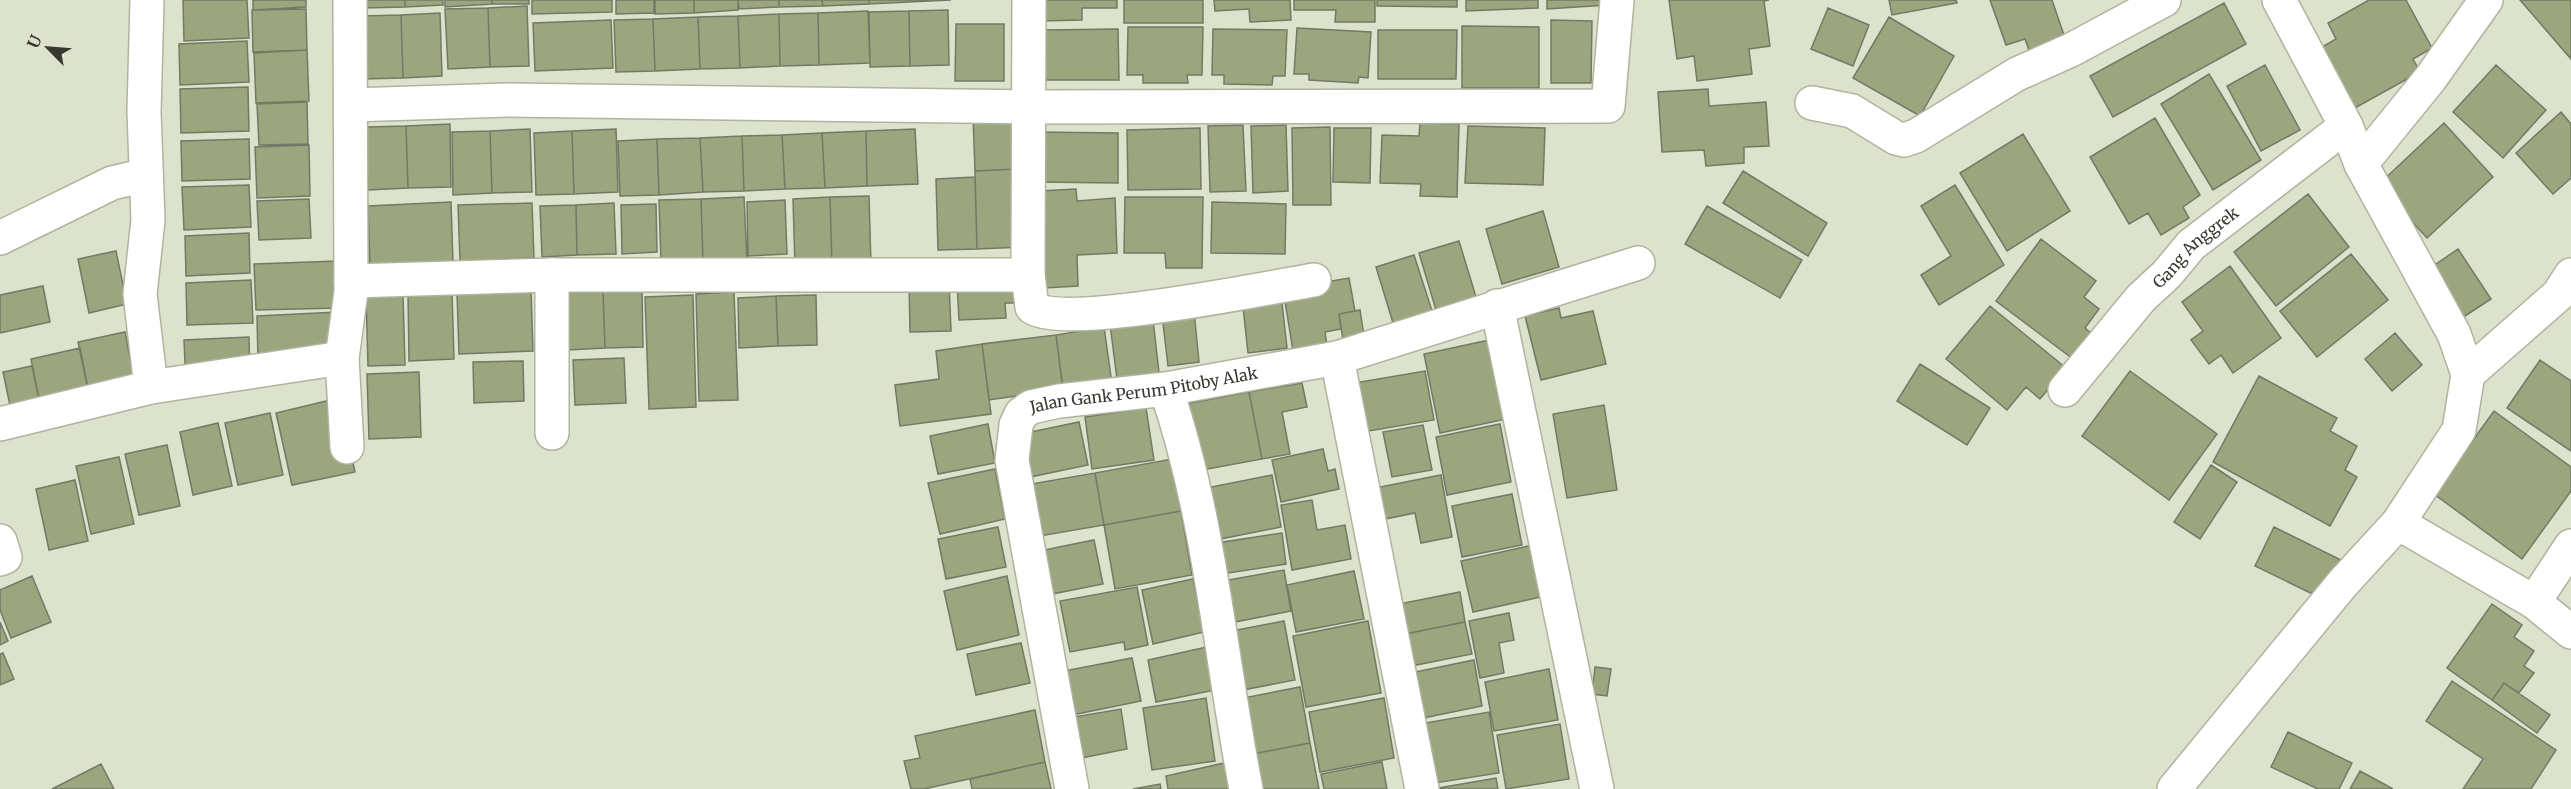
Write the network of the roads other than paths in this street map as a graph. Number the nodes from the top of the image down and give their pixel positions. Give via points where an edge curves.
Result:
1 (147, 0) edge
2 (350, 0) edge
3 (1029, 0) edge
4 (1617, 0) edge
5 (2164, 0) edge
6 (2279, 0) edge
7 (2486, 0) edge
8 (1812, 103) dead end
9 (351, 105) junction
10 (1029, 107) junction
11 (2346, 126) junction
12 (2361, 164) junction
13 (146, 175) junction
14 (0, 238) edge
15 (1638, 264) dead end
16 (552, 275) junction
17 (1028, 275) junction
18 (2571, 276) edge
19 (1314, 280) dead end
20 (351, 281) junction
21 (1497, 306) junction
22 (342, 358) junction
23 (1337, 358) junction
24 (2468, 374) junction
25 (151, 387) junction
26 (1166, 389) junction
27 (2065, 390) dead end
28 (0, 423) edge
29 (552, 433) dead end
30 (347, 447) dead end
31 (2398, 523) junction
32 (0, 541) edge
33 (2571, 546) edge
34 (0, 559) edge
35 (2534, 602) junction
36 (2571, 632) edge
37 (1072, 789) edge
38 (1246, 789) edge
39 (1422, 789) edge
40 (1597, 789) edge
41 (2174, 789) edge

1 - 13 street
2 - 9 street
3 - 10 street
4 - 10 street via 1608,106
5 - 8 street via 2018,74 1904,140 1852,111
6 - 11 street
7 - 12 street via 2430,79
9 - 10 street via 508,100
9 - 20 street
10 - 17 street
11 - 12 street
11 - 27 street, Gang Anggrek via 2191,245
12 - 24 street via 2454,334
13 - 14 street via 112,183
13 - 25 street via 148,220 140,294
15 - 21 street, Jalan Gank Perum Pitoby Alak
16 - 17 street
16 - 20 street
16 - 29 street
17 - 19 street via 1032,307 1051,314 1148,308
18 - 24 street via 2558,295
20 - 22 street
21 - 23 street, Jalan Gank Perum Pitoby Alak
21 - 40 street
22 - 25 street
22 - 30 street
23 - 26 street, Jalan Gank Perum Pitoby Alak
23 - 39 street
24 - 31 street via 2459,430
25 - 28 street
26 - 37 street, Jalan Gank Perum Pitoby Alak via 1031,407 1016,424 1012,460
26 - 38 street via 1200,512
31 - 35 street
31 - 41 street via 2343,583
32 - 34 street via 5,556
33 - 35 street
35 - 36 street

